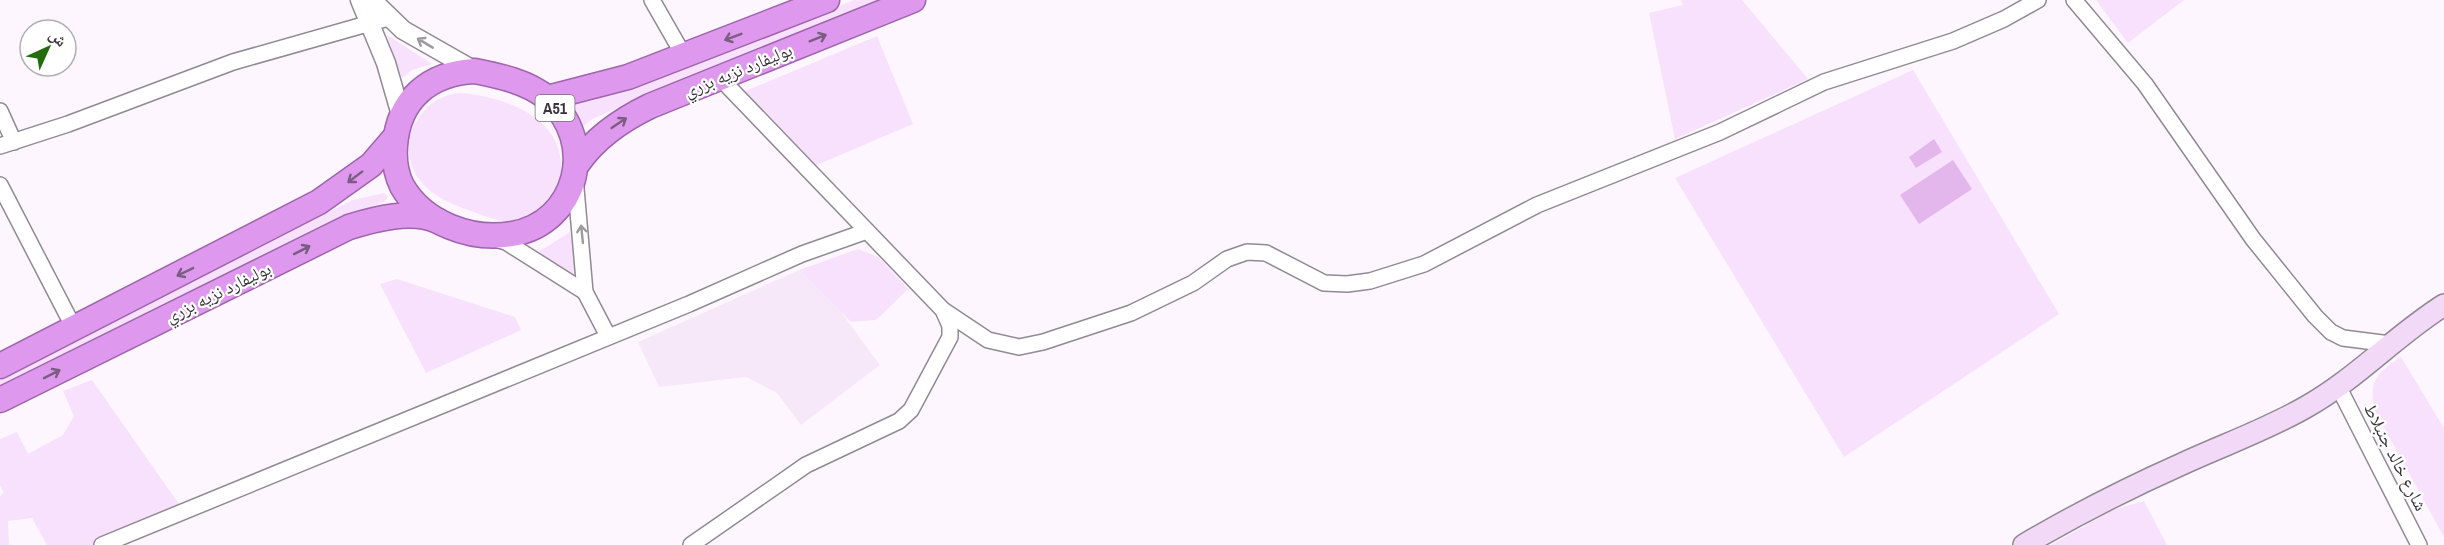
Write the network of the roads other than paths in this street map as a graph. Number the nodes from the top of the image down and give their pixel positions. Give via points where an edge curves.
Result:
1 (360, 0) edge
2 (372, 0) edge
3 (652, 0) edge
4 (827, 0) edge
5 (914, 0) edge
6 (2038, 0) edge
7 (2074, 0) edge
8 (388, 18) junction
9 (370, 25) junction
10 (684, 56) junction
11 (475, 71) junction
12 (720, 78) junction
13 (547, 98) junction
14 (0, 111) edge
15 (398, 125) junction
16 (7, 144) edge
17 (577, 170) junction
18 (0, 185) edge
19 (443, 224) junction
20 (867, 231) junction
21 (487, 236) junction
22 (585, 292) junction
23 (2444, 305) edge
24 (944, 310) junction
25 (74, 328) junction
26 (608, 336) junction
27 (2390, 344) junction
28 (0, 366) edge
29 (2339, 388) junction
30 (0, 400) edge
31 (102, 545) edge
32 (691, 545) edge
33 (2024, 545) edge
34 (2419, 545) edge

1 - 9 street
2 - 8 street
3 - 10 street
4 -> 10 highway, بوليفارد نزيه بزري / A51
12 -> 5 highway, بوليفارد نزيه بزري
6 - 24 street via 1953,41 1824,82 1710,136 1537,205 1424,264 1370,281 1324,283 1266,253 1247,252 1227,259 1193,283 1131,313 1019,347 988,340
7 - 27 street via 2145,84 2253,239 2325,327 2343,338
8 - 9 street
11 -> 8 street
9 - 15 street
9 - 16 street via 233,62
10 - 13 highway, بوليفارد نزيه بزري / A51 via 602,86
11 - 13 highway, A51 via 526,86
11 - 15 highway, A51 via 455,72 438,79 409,103
17 -> 12 highway, بوليفارد نزيه بزري via 589,147 632,114
12 - 20 street
13 - 17 highway, A51 via 562,116 572,139
14 - 16 street
15 - 19 highway via 396,169 402,185 414,201
15 -> 25 highway, بوليفارد نزيه بزري / A51 via 371,165 319,202
17 - 21 highway via 558,208 533,229
22 -> 17 street
18 - 25 street
19 - 21 highway
30 -> 19 highway, بوليفارد نزيه بزري via 349,227 370,220 410,216 427,216
20 - 24 street
20 - 26 street via 802,254
21 - 22 street via 506,242
22 - 26 street
23 - 27 main road
24 - 32 street via 950,337 905,415 889,428 820,457 790,475
25 - 28 highway, بوليفارد نزيه بزري / A51
26 - 31 street
27 - 29 main road
29 - 33 main road via 2273,424 2073,517
29 - 34 street, شارع خالد جنبلاط

